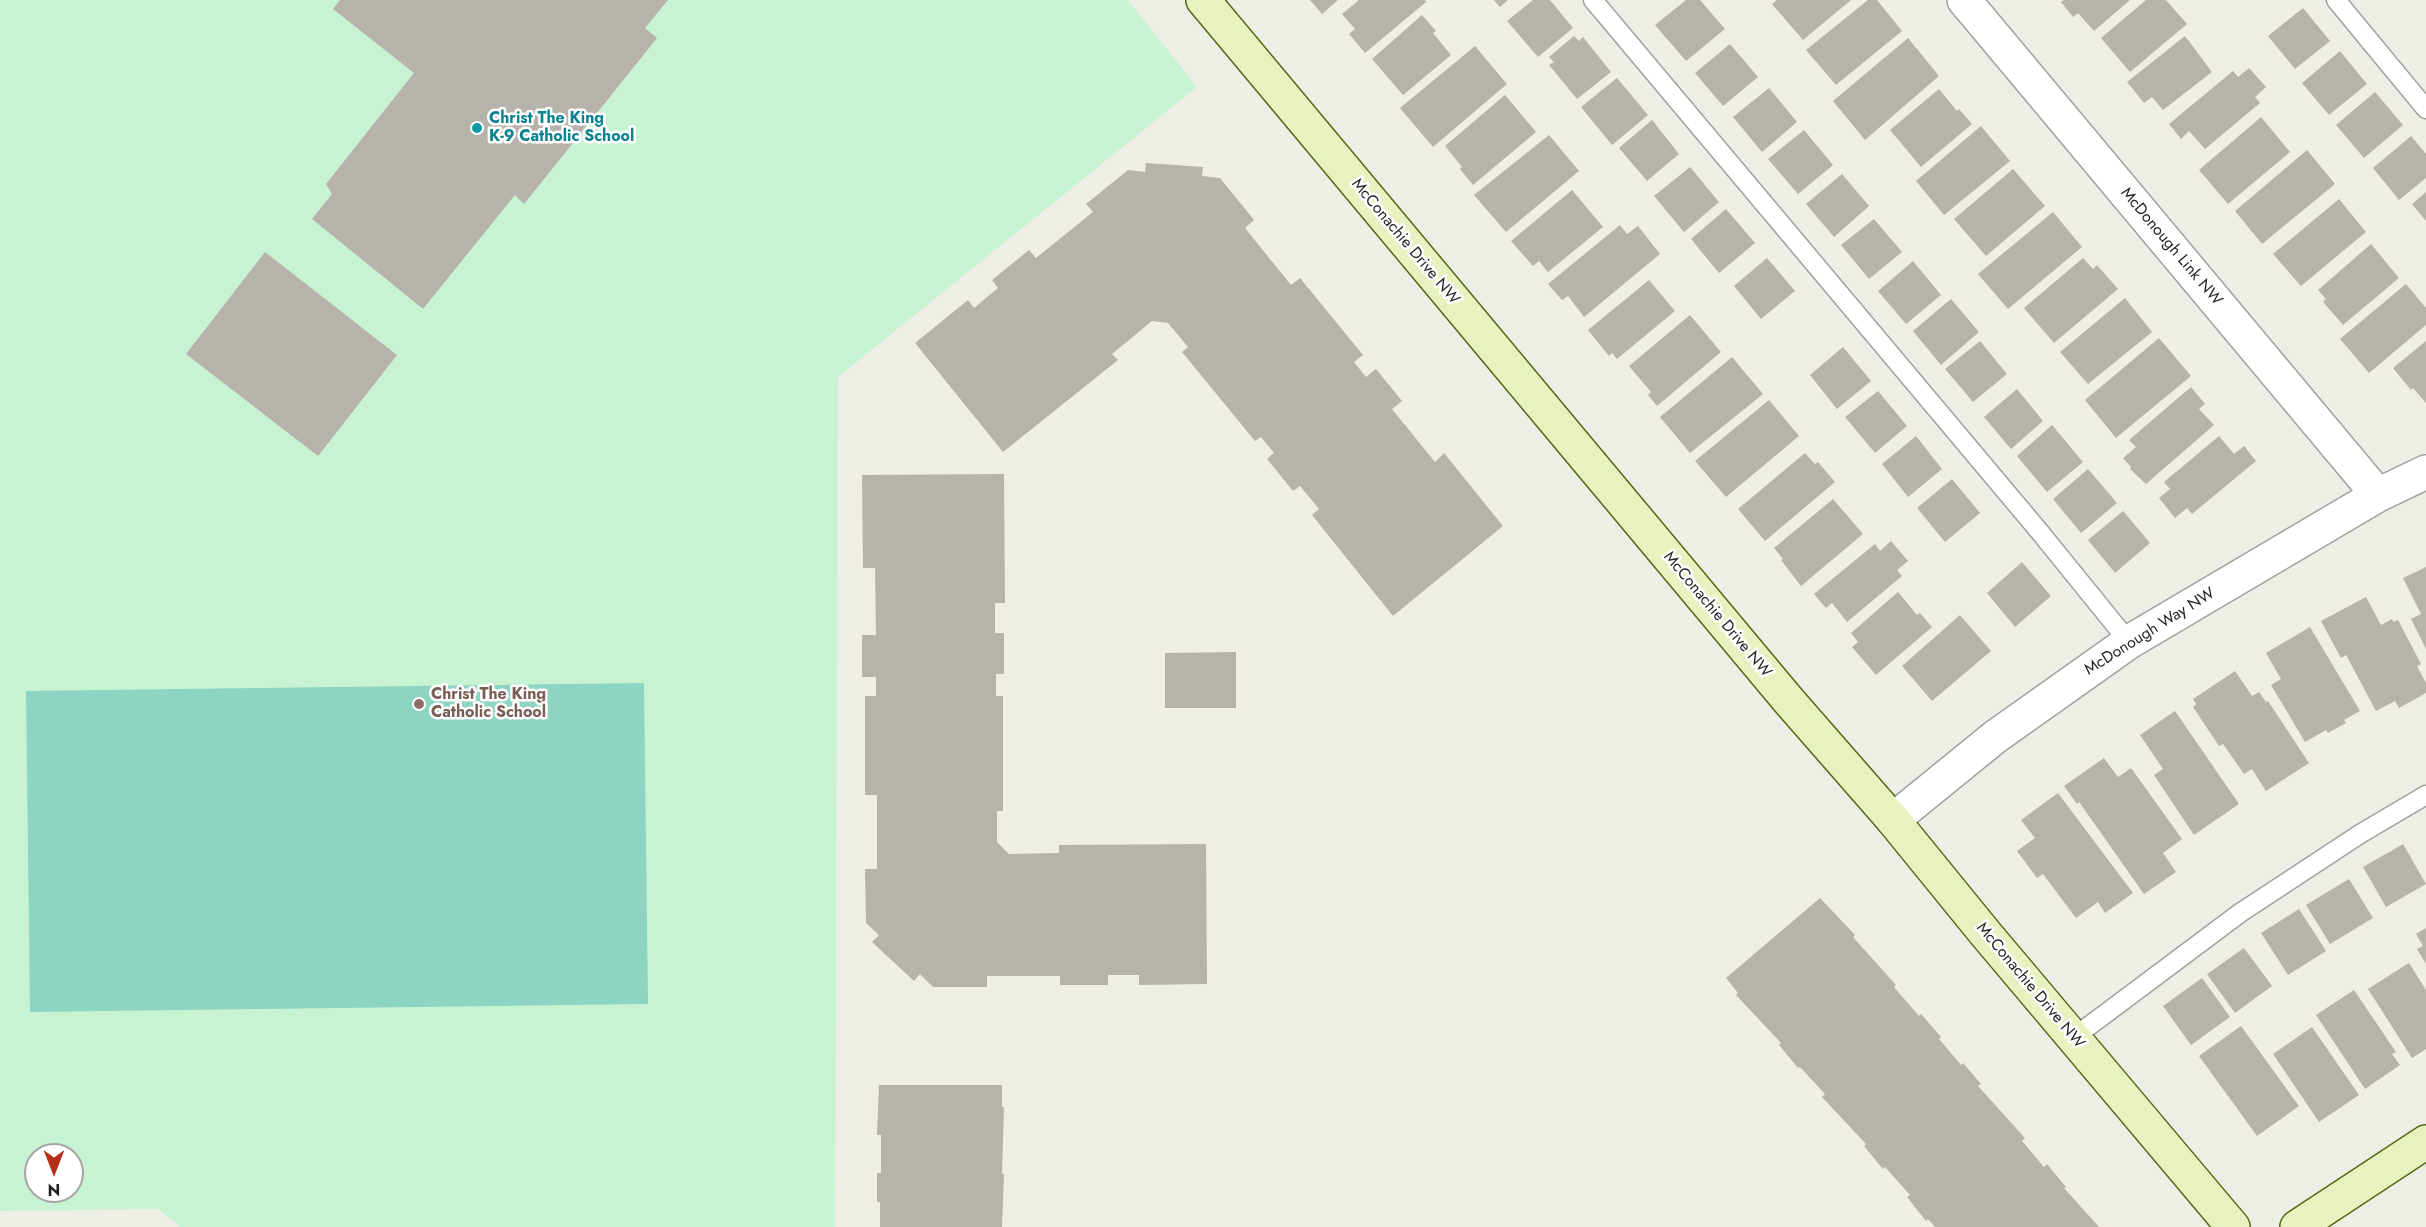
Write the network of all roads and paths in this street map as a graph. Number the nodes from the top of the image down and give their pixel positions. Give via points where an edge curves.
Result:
1 (1203, 0) edge
2 (1593, 0) edge
3 (1964, 0) edge
4 (2336, 0) edge
5 (2426, 109) edge
6 (2426, 472) edge
7 (2378, 495) junction
8 (2129, 642) junction
9 (2426, 795) edge
10 (1893, 820) junction
11 (2073, 1038) junction
12 (2426, 1142) edge
13 (2233, 1227) edge
14 (2296, 1227) edge

1 - 10 street, McConachie Drive NW
2 - 8 lane
3 - 7 street, McDonough Link NW
4 - 5 lane
6 - 7 street, McDonough Way NW
7 - 8 street, McDonough Way NW
8 - 10 street, McDonough Way NW via 1995,737
9 - 11 lane via 2240,913
10 - 11 street, McConachie Drive NW
11 - 13 street, McConachie Drive NW
12 - 14 street

